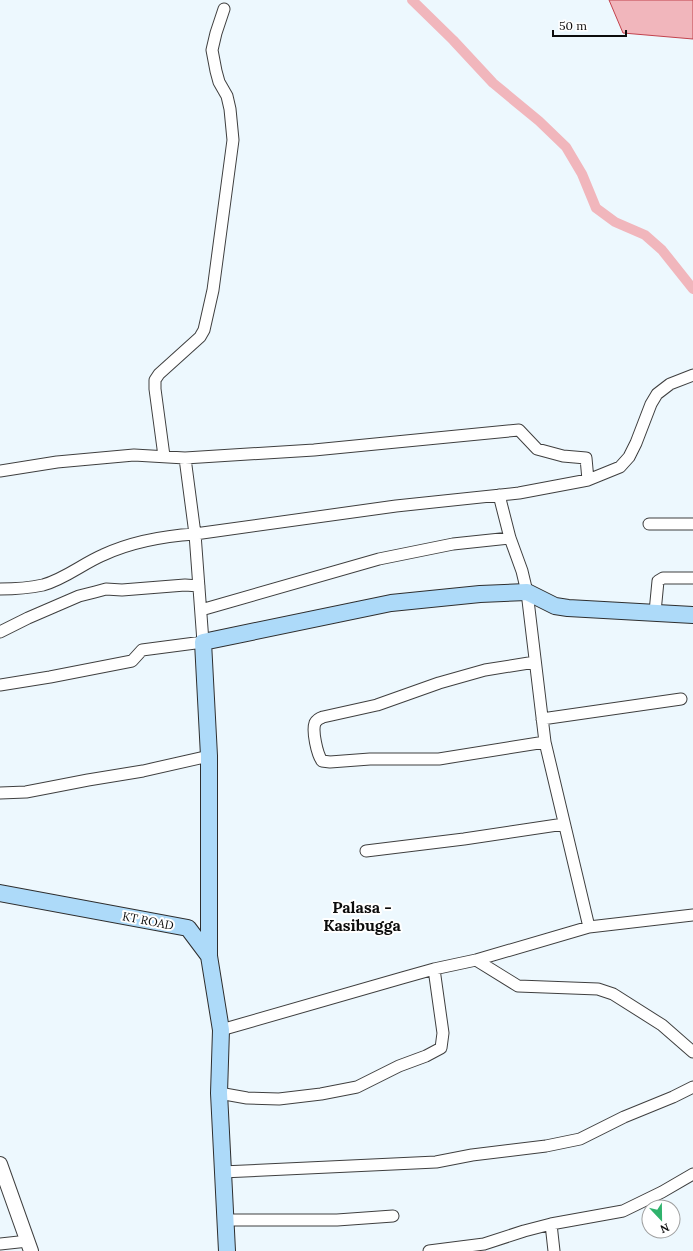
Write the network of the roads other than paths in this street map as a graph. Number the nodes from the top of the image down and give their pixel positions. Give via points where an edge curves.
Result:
1 (224, 9) dead end
2 (693, 375) edge
3 (164, 456) junction
4 (185, 458) junction
5 (0, 471) edge
6 (588, 480) junction
7 (499, 495) junction
8 (649, 524) dead end
9 (693, 524) edge
10 (195, 534) junction
11 (510, 538) junction
12 (693, 578) edge
13 (199, 586) junction
14 (0, 589) edge
15 (527, 592) junction
16 (201, 610) junction
17 (655, 612) junction
18 (693, 615) edge
19 (0, 632) edge
20 (203, 642) junction
21 (535, 662) junction
22 (0, 685) edge
23 (681, 699) dead end
24 (542, 718) junction
25 (545, 742) junction
26 (209, 756) junction
27 (0, 793) edge
28 (564, 824) junction
29 (366, 851) dead end
30 (0, 893) edge
31 (693, 915) edge
32 (589, 927) junction
33 (209, 956) junction
34 (476, 960) junction
35 (434, 969) junction
36 (221, 1030) junction
37 (693, 1052) edge
38 (693, 1087) edge
39 (219, 1093) junction
40 (0, 1164) edge
41 (222, 1172) junction
42 (693, 1174) edge
43 (393, 1216) dead end
44 (225, 1220) junction
45 (551, 1224) junction
46 (0, 1244) edge
47 (30, 1246) edge
48 (227, 1251) edge
49 (429, 1251) edge
50 (554, 1251) edge

1 - 3 street via 212,50 218,76 227,96 232,124 233,140 223,223 204,330 200,337 155,380
2 - 6 street via 670,384 657,394 636,443 620,466
3 - 4 street
3 - 5 street via 134,455 86,459
4 - 6 street via 314,450 519,430 537,449 563,456 586,458
4 - 10 street
6 - 7 street
7 - 10 street via 396,506
7 - 11 street
8 - 9 street
10 - 13 street
10 - 14 street via 170,535 120,548 43,585
11 - 15 street
11 - 16 street via 453,544 379,559
12 - 17 street via 662,578 658,581
13 - 16 street
13 - 19 street via 185,584 122,590 106,589 79,596
15 - 17 main road via 555,606
15 - 20 main road via 391,603
15 - 21 street
16 - 20 street
17 - 18 main road
20 - 22 street via 142,650 132,661 50,678
20 - 26 main road
21 - 24 street
21 - 25 street via 485,670 377,705 323,717 314,724 315,738 318,756 322,761 330,762 439,759
23 - 24 street
24 - 25 street
25 - 28 street
26 - 27 street via 26,792
26 - 33 main road
28 - 29 street
28 - 32 street
30 - 33 main road, KT ROAD via 188,928
31 - 32 street
32 - 34 street
33 - 36 main road, KT ROAD
34 - 35 street
34 - 37 street via 518,986 598,989 613,994 662,1025
35 - 36 street
35 - 39 street via 442,1033 441,1048 357,1087 279,1099 247,1098
36 - 39 main road, KT ROAD
38 - 41 street via 580,1139 546,1146 436,1162
39 - 41 main road, KT ROAD
40 - 47 street
41 - 44 main road, KT ROAD
42 - 45 street via 623,1211
43 - 44 street via 337,1220
44 - 48 main road, KT ROAD
45 - 49 street via 484,1244
45 - 50 street
46 - 47 street

